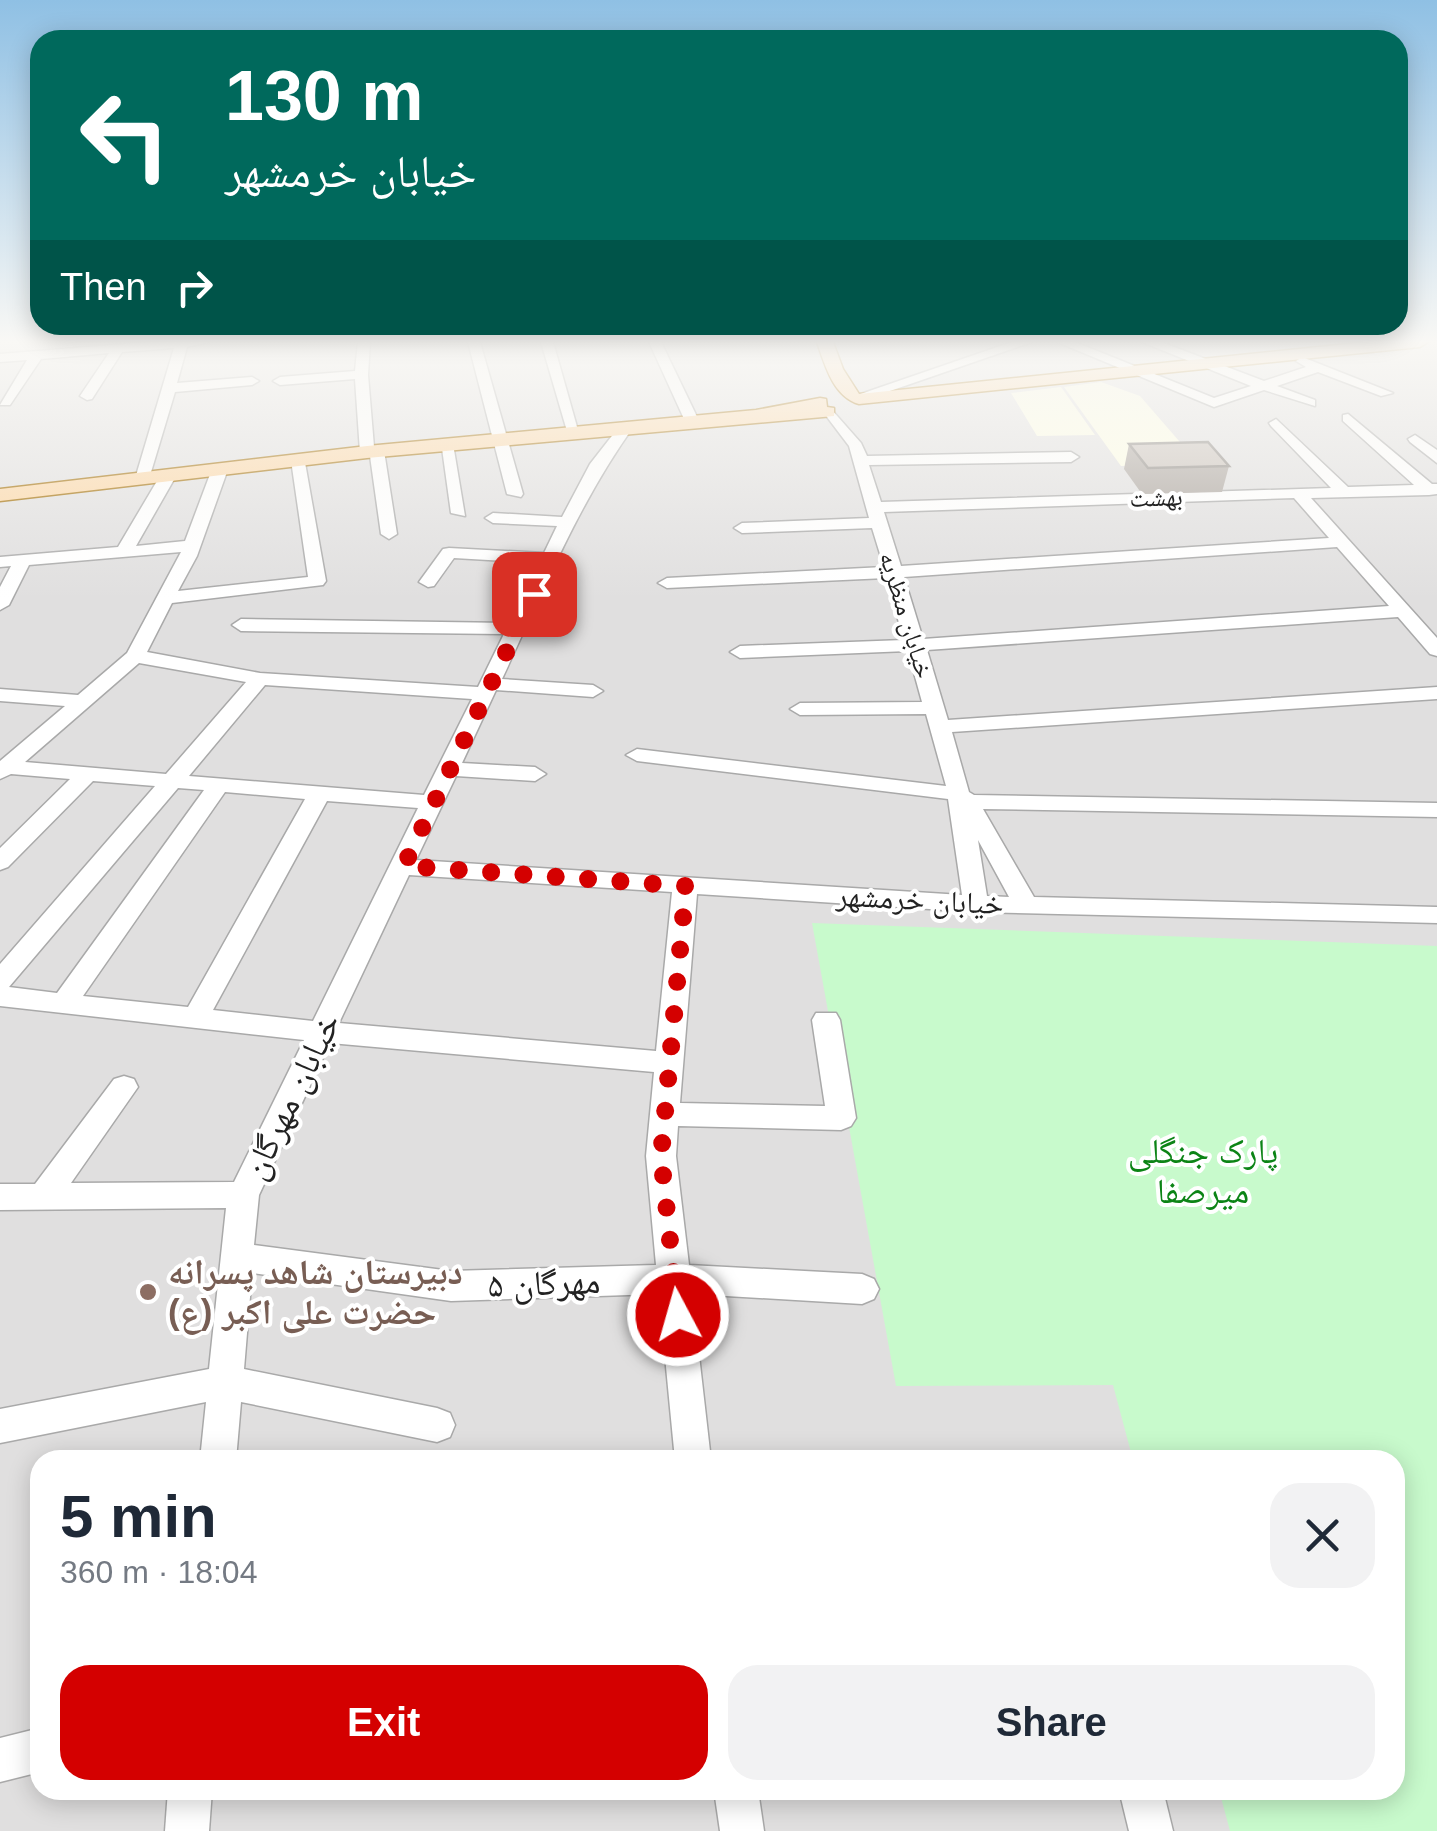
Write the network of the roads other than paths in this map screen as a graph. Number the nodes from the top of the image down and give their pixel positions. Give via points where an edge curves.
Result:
1 (158, 427) edge
2 (369, 427) edge
3 (495, 427) edge
4 (573, 427) edge
5 (612, 427) edge
6 (626, 427) edge
7 (844, 427) edge
8 (1280, 427) edge
9 (1358, 427) edge
10 (574, 431) junction
11 (498, 438) junction
12 (1414, 439) dead end
13 (446, 444) junction
14 (858, 445) junction
15 (372, 451) junction
16 (1071, 457) dead end
17 (1437, 458) edge
18 (299, 460) junction
19 (220, 469) junction
20 (168, 476) junction
21 (143, 479) junction
22 (1428, 490) edge
23 (1343, 492) junction
24 (1298, 493) junction
25 (0, 494) edge
26 (515, 494) dead end
27 (1437, 508) edge
28 (459, 514) dead end
29 (877, 515) junction
30 (493, 518) dead end
31 (567, 522) junction
32 (742, 528) dead end
33 (389, 534) dead end
34 (1341, 542) junction
35 (192, 546) junction
36 (125, 550) junction
37 (550, 558) junction
38 (23, 560) junction
39 (0, 562) edge
40 (894, 572) junction
41 (428, 582) dead end
42 (667, 582) dead end
43 (166, 598) junction
44 (0, 605) edge
45 (1402, 611) junction
46 (241, 624) dead end
47 (517, 628) junction
48 (916, 645) junction
49 (1437, 650) edge
50 (740, 652) dead end
51 (135, 656) junction
52 (260, 679) junction
53 (488, 689) junction
54 (593, 691) dead end
55 (1437, 693) edge
56 (10, 696) edge
57 (82, 701) junction
58 (800, 709) dead end
59 (0, 711) edge
60 (937, 717) junction
61 (636, 755) dead end
62 (3, 769) edge
63 (451, 769) junction
64 (535, 774) dead end
65 (86, 775) junction
66 (172, 782) junction
67 (218, 786) junction
68 (961, 793) junction
69 (318, 794) junction
70 (434, 803) junction
71 (1437, 810) edge
72 (0, 862) edge
73 (404, 866) junction
74 (686, 886) junction
75 (976, 904) junction
76 (1028, 906) junction
77 (1437, 915) edge
78 (0, 981) edge
79 (0, 996) edge
80 (64, 1003) junction
81 (195, 1018) junction
82 (826, 1020) dead end
83 (320, 1032) junction
84 (670, 1063) junction
85 (124, 1086) dead end
86 (665, 1114) junction
87 (0, 1196) edge
88 (44, 1196) junction
89 (243, 1196) junction
90 (236, 1257) junction
91 (674, 1278) junction
92 (862, 1289) dead end
93 (225, 1382) junction
94 (438, 1425) dead end
95 (0, 1426) edge
96 (219, 1450) edge
97 (692, 1450) edge
98 (30, 1752) edge
99 (0, 1760) edge
100 (190, 1800) edge
101 (737, 1800) edge
102 (1144, 1800) edge
103 (188, 1831) edge
104 (742, 1831) edge
105 (1151, 1831) edge

1 - 21 street
2 - 15 street
3 - 11 street
4 - 10 street
5 - 10 main road
6 - 31 street, خیابان مهرگان
7 - 14 street
8 - 23 street
9 - 22 street
10 - 11 main road
11 - 13 main road
11 - 26 street
12 - 17 street
13 - 15 main road
13 - 28 street
14 - 16 street
14 - 29 street, خیابان منظریه
15 - 18 main road
15 - 33 street
18 - 19 main road
18 - 43 street via 316,581
19 - 20 main road
19 - 35 street
20 - 21 main road
20 - 36 street
21 - 25 main road
22 - 23 street, بهشت
22 - 27 street
23 - 24 street, بهشت
24 - 29 street, بهشت
24 - 34 street
29 - 32 street, بهشت
29 - 40 street, خیابان منظریه
30 - 31 street
31 - 37 street, خیابان مهرگان
34 - 40 street
34 - 45 street
35 - 36 street
35 - 43 street
36 - 38 street
37 - 41 street via 449,554
37 - 47 street, خیابان مهرگان
38 - 39 street
38 - 44 street
40 - 42 street
40 - 48 street, خیابان منظریه
43 - 51 street
45 - 48 street
45 - 49 street
46 - 47 street
47 - 53 street, خیابان مهرگان
48 - 50 street
48 - 60 street, خیابان منظریه
51 - 52 street
51 - 57 street
52 - 53 street
52 - 66 street
53 - 54 street
53 - 63 street, خیابان مهرگان
55 - 60 street
56 - 57 street
56 - 59 street
57 - 62 street
58 - 60 street
60 - 68 street, خیابان منظریه
61 - 68 street
62 - 65 street
63 - 64 street
63 - 70 street, خیابان مهرگان
65 - 66 street
65 - 72 street
66 - 67 street
66 - 78 street
67 - 69 street
67 - 80 street
68 - 71 street
68 - 75 street
68 - 76 street
69 - 70 street
69 - 81 street
70 - 73 street, خیابان مهرگان
73 - 74 street, خیابان خرمشهر
73 - 83 street, خیابان مهرگان
74 - 75 street, خیابان خرمشهر
74 - 84 street
75 - 76 street, خیابان خرمشهر
76 - 77 street, خیابان خرمشهر
79 - 80 street
80 - 81 street
81 - 83 street
82 - 86 street via 842,1118
83 - 84 street
83 - 89 street, خیابان مهرگان
84 - 86 street
85 - 88 street
86 - 91 street via 661,1156
87 - 88 street
88 - 89 street
89 - 90 street, خیابان مهرگان
90 - 91 street, مهرگان ۵ via 451,1286
90 - 93 street, خیابان مهرگان
91 - 92 street, مهرگان ۵
91 - 97 street
93 - 94 street
93 - 95 street
93 - 96 street, خیابان مهرگان
98 - 99 street
100 - 103 street
101 - 104 street
102 - 105 street

